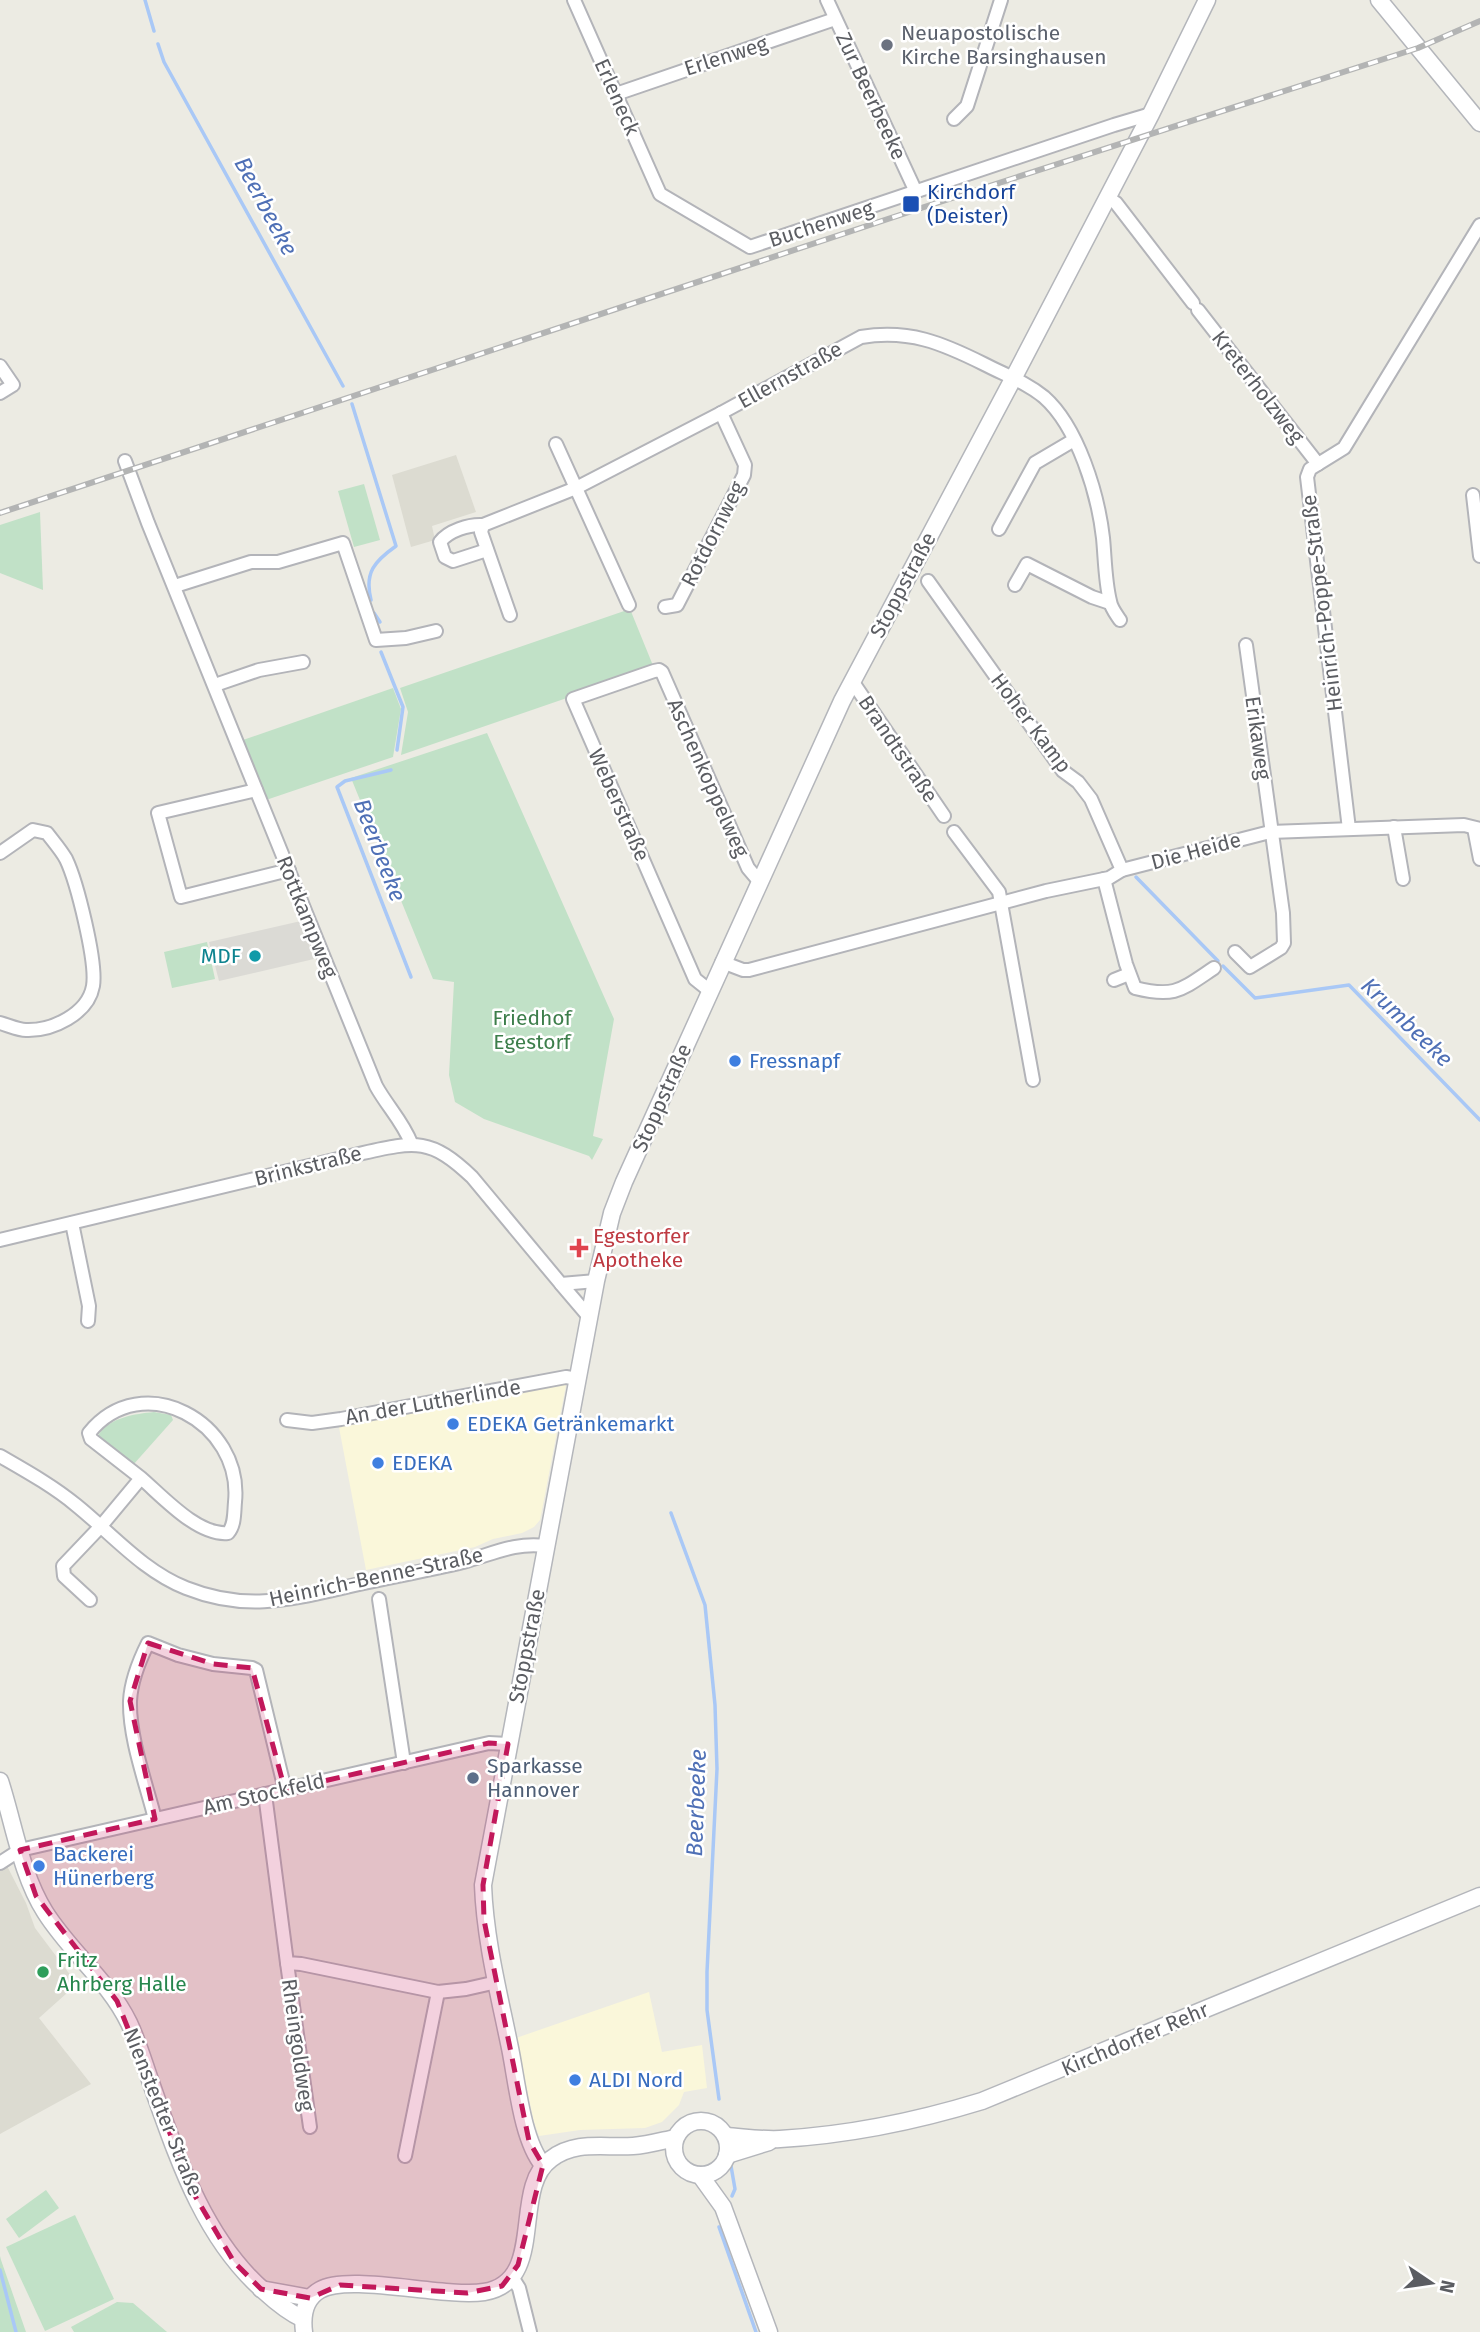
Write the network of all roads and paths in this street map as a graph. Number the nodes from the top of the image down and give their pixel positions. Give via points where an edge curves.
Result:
1 (574, 0) edge
2 (827, 0) edge
3 (1001, 0) edge
4 (1207, 0) edge
5 (1379, 0) edge
6 (835, 19) junction
7 (616, 94) junction
8 (1150, 114) junction
9 (954, 119) dead end
10 (1480, 123) edge
11 (916, 192) junction
12 (660, 194) joint
13 (1107, 197) junction
14 (1480, 225) edge
15 (0, 366) edge
16 (1014, 377) junction
17 (0, 393) edge
18 (721, 413) junction
19 (1074, 440) junction
20 (556, 444) dead end
21 (125, 461) dead end
22 (1318, 464) junction
23 (576, 488) junction
24 (1473, 495) dead end
25 (483, 525) junction
26 (999, 529) dead end
27 (487, 550) junction
28 (1480, 556) edge
29 (928, 581) dead end
30 (1015, 585) dead end
31 (175, 586) junction
32 (1110, 603) junction
33 (629, 605) dead end
34 (665, 607) dead end
35 (510, 615) dead end
36 (1120, 620) dead end
37 (436, 631) dead end
38 (1246, 645) dead end
39 (303, 662) dead end
40 (662, 672) joint
41 (852, 681) junction
42 (215, 685) junction
43 (256, 790) junction
44 (944, 816) dead end
45 (1394, 827) junction
46 (1349, 829) junction
47 (1477, 829) edge
48 (954, 832) dead end
49 (1270, 832) junction
50 (0, 853) edge
51 (1480, 859) edge
52 (289, 870) junction
53 (1122, 870) junction
54 (1104, 879) junction
55 (1403, 879) dead end
56 (759, 881) junction
57 (1002, 903) junction
58 (1235, 952) dead end
59 (723, 962) junction
60 (1214, 968) dead end
61 (1129, 974) junction
62 (1114, 980) dead end
63 (709, 991) junction
64 (0, 1023) edge
65 (1032, 1080) dead end
66 (411, 1143) junction
67 (72, 1223) junction
68 (0, 1240) edge
69 (596, 1281) junction
70 (561, 1284) junction
71 (590, 1318) junction
72 (88, 1321) dead end
73 (578, 1379) junction
74 (287, 1420) dead end
75 (0, 1456) edge
76 (141, 1478) junction
77 (101, 1526) junction
78 (546, 1546) junction
79 (379, 1599) dead end
80 (90, 1600) dead end
81 (508, 1744) junction
82 (404, 1763) junction
83 (0, 1782) edge
84 (285, 1790) junction
85 (265, 1794) junction
86 (155, 1819) junction
87 (20, 1850) junction
88 (0, 1863) edge
89 (1480, 1896) edge
90 (287, 1964) junction
91 (497, 1982) junction
92 (438, 1992) junction
93 (310, 2127) dead end
94 (726, 2136) junction
95 (675, 2138) junction
96 (778, 2139) junction
97 (633, 2146) junction
98 (405, 2156) dead end
99 (675, 2156) junction
100 (723, 2162) junction
101 (543, 2165) junction
102 (700, 2175) junction
103 (723, 2207) junction
104 (512, 2277) junction
105 (261, 2289) junction
106 (315, 2294) junction
107 (303, 2325) edge
108 (530, 2332) edge
109 (769, 2332) edge

1 - 7 street, Erleneck
2 - 6 street, Zur Beerbeeke
3 - 9 street via 967,106
4 - 8 main road, Stoppstraße
5 - 10 main road
6 - 7 street, Erlenweg
6 - 11 street, Zur Beerbeeke
7 - 12 street, Erleneck
8 - 11 street, Buchenweg
8 - 13 main road, Stoppstraße
11 - 12 street, Buchenweg via 750,247
13 - 16 main road, Stoppstraße
13 - 22 street, Kreterholzweg
14 - 22 street, Heinrich-Poppe-Straße via 1344,448
15 - 17 street via 13,385
16 - 18 street, Ellernstraße via 931,340 883,333 861,337
16 - 19 street, Ellernstraße via 1046,399
16 - 41 main road, Stoppstraße
18 - 23 street, Ellernstraße
18 - 34 street, Rotdornweg via 745,465 744,475 677,605
19 - 26 street via 1035,463
19 - 32 street, Ellernstraße via 1099,504
20 - 23 street
21 - 31 street, Rottkampweg
22 - 46 street, Heinrich-Poppe-Straße via 1307,477
23 - 25 street, Ellernstraße
23 - 33 street
24 - 28 street
25 - 27 street
25 - 27 street, Ellernstraße via 445,535 440,542 445,557 453,561
27 - 35 street
29 - 53 street, Hoher Kamp via 1063,771 1091,799
30 - 32 street via 1027,564
31 - 37 street via 251,562 278,562 343,543 376,640
31 - 42 street, Rottkampweg
32 - 36 street
38 - 49 street, Erikaweg
39 - 42 street
40 - 56 street, Aschenkoppelweg via 748,868
40 - 63 street, Weberstraße via 573,699 695,979
41 - 44 street, Brandtstraße
41 - 56 main road, Stoppstraße
42 - 43 street, Rottkampweg
43 - 52 street, Rottkampweg
43 - 52 street via 158,813 181,897
45 - 46 street, Die Heide
45 - 47 street, Die Heide via 1464,825
45 - 55 street
46 - 49 street, Die Heide
47 - 51 street, Die Heide
48 - 57 street via 999,892
49 - 53 street, Die Heide
49 - 58 street, Erikaweg via 1284,943 1250,967
50 - 64 street via 33,830 47,833 65,859 81,906 93,986 85,1005 50,1026 25,1031
52 - 66 street, Rottkampweg via 376,1086
53 - 54 street, Die Heide
54 - 57 street, Die Heide
54 - 61 street
56 - 59 main road, Stoppstraße
57 - 59 street, Die Heide via 750,970
57 - 65 street
59 - 63 main road, Stoppstraße
60 - 61 street via 1170,993 1135,988
61 - 62 street
63 - 69 main road, Stoppstraße via 618,1195
66 - 67 street, Brinkstraße
66 - 70 street, Brinkstraße via 444,1154 472,1177
67 - 68 street, Brinkstraße
67 - 72 street
69 - 70 street
69 - 71 main road, Stoppstraße
70 - 71 street, Brinkstraße
71 - 73 main road, Stoppstraße
73 - 74 street, An der Lutherlinde via 566,1377 341,1419
73 - 78 main road, Stoppstraße
75 - 77 street, Heinrich-Benne-Straße via 74,1503
76 - 76 street via 91,1439 89,1433 99,1421 138,1405 180,1410 199,1420 227,1452 236,1497 233,1527 220,1534 199,1525
76 - 77 street
77 - 78 street, Heinrich-Benne-Straße via 140,1561 174,1582 211,1596 260,1603 441,1567 502,1548
77 - 80 street via 63,1566 64,1576
78 - 81 main road, Stoppstraße
79 - 82 street
81 - 82 street, Am Stockfeld via 489,1743
81 - 91 main road, Stoppstraße via 482,1885
82 - 84 street, Am Stockfeld
83 - 87 main road, Nienstedter Straße
84 - 85 street, Am Stockfeld
84 - 86 street via 256,1670 213,1664 148,1643 130,1701
85 - 86 street, Am Stockfeld
85 - 90 street, Rheingoldweg
86 - 87 street, Am Stockfeld
87 - 88 street
87 - 105 main road, Nienstedter Straße via 46,1913 111,1993 130,2024 174,2150 200,2205 234,2262
89 - 96 main road, Kirchdorfer Rehr via 982,2101 890,2125
90 - 92 street
90 - 93 street, Rheingoldweg
91 - 92 street
91 - 101 main road, Stoppstraße via 529,2141
92 - 98 street
94 - 95 main road via 712,2123 699,2120 685,2126
94 - 96 main road, Kirchdorfer Rehr
94 - 100 main road
95 - 97 main road
95 - 99 main road
96 - 100 main road, Kirchdorfer Rehr
97 - 99 main road
97 - 101 main road via 580,2146
99 - 102 main road via 685,2170
100 - 102 main road
100 - 103 main road
101 - 104 main road
102 - 103 main road
103 - 109 main road
104 - 106 main road via 485,2292 340,2285
104 - 108 street
105 - 106 main road
105 - 107 main road, Nienstedter Straße
106 - 107 main road

